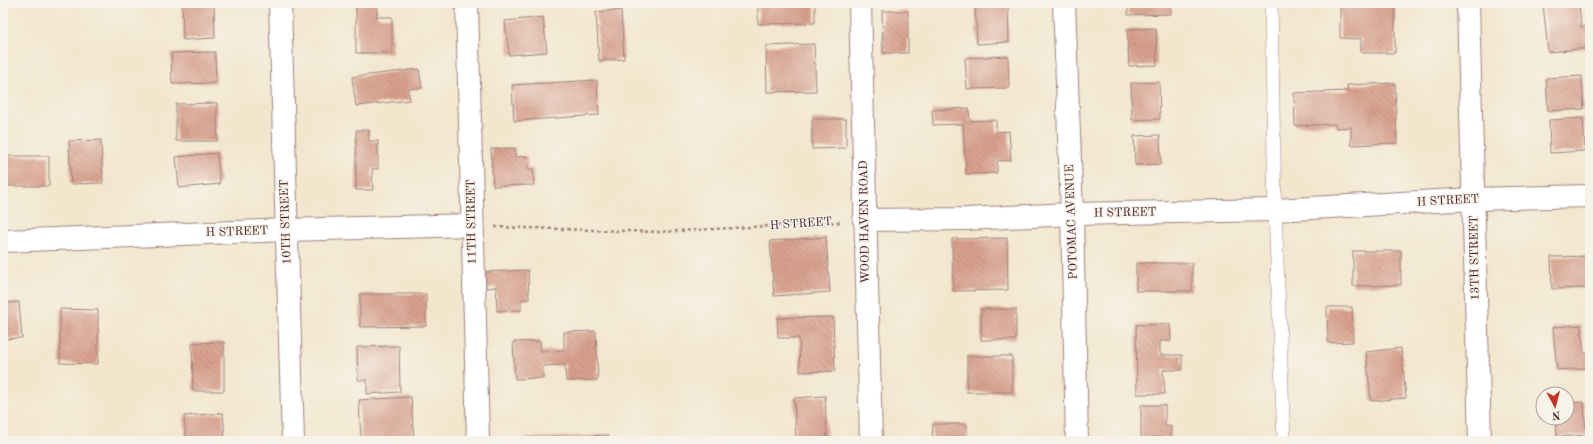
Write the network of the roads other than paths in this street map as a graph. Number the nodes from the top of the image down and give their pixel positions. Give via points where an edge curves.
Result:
1 (280, 3) edge
2 (467, 3) edge
3 (860, 3) edge
4 (1064, 3) edge
5 (1271, 3) edge
6 (1468, 3) edge
7 (1590, 196) edge
8 (1474, 199) junction
9 (1275, 210) junction
10 (1072, 214) junction
11 (864, 220) junction
12 (472, 225) junction
13 (286, 230) junction
14 (3, 241) edge
15 (293, 441) edge
16 (478, 441) edge
17 (871, 441) edge
18 (1077, 441) edge
19 (1284, 441) edge
20 (1480, 441) edge

1 - 13 street, 10TH STREET
2 - 12 street, 11TH STREET
3 - 11 street, WOOD HAVEN ROAD
4 - 10 street, POTOMAC AVENUE
5 - 9 lane
6 - 8 street, 13TH STREET
7 - 8 street, H STREET
8 - 9 street, H STREET
8 - 20 street, 13TH STREET
9 - 10 street, H STREET
9 - 19 lane
10 - 11 street, H STREET
10 - 18 street, POTOMAC AVENUE
11 - 17 street, WOOD HAVEN ROAD
12 - 13 street, H STREET
12 - 16 street, 11TH STREET
13 - 14 street, H STREET
13 - 15 street, 10TH STREET

